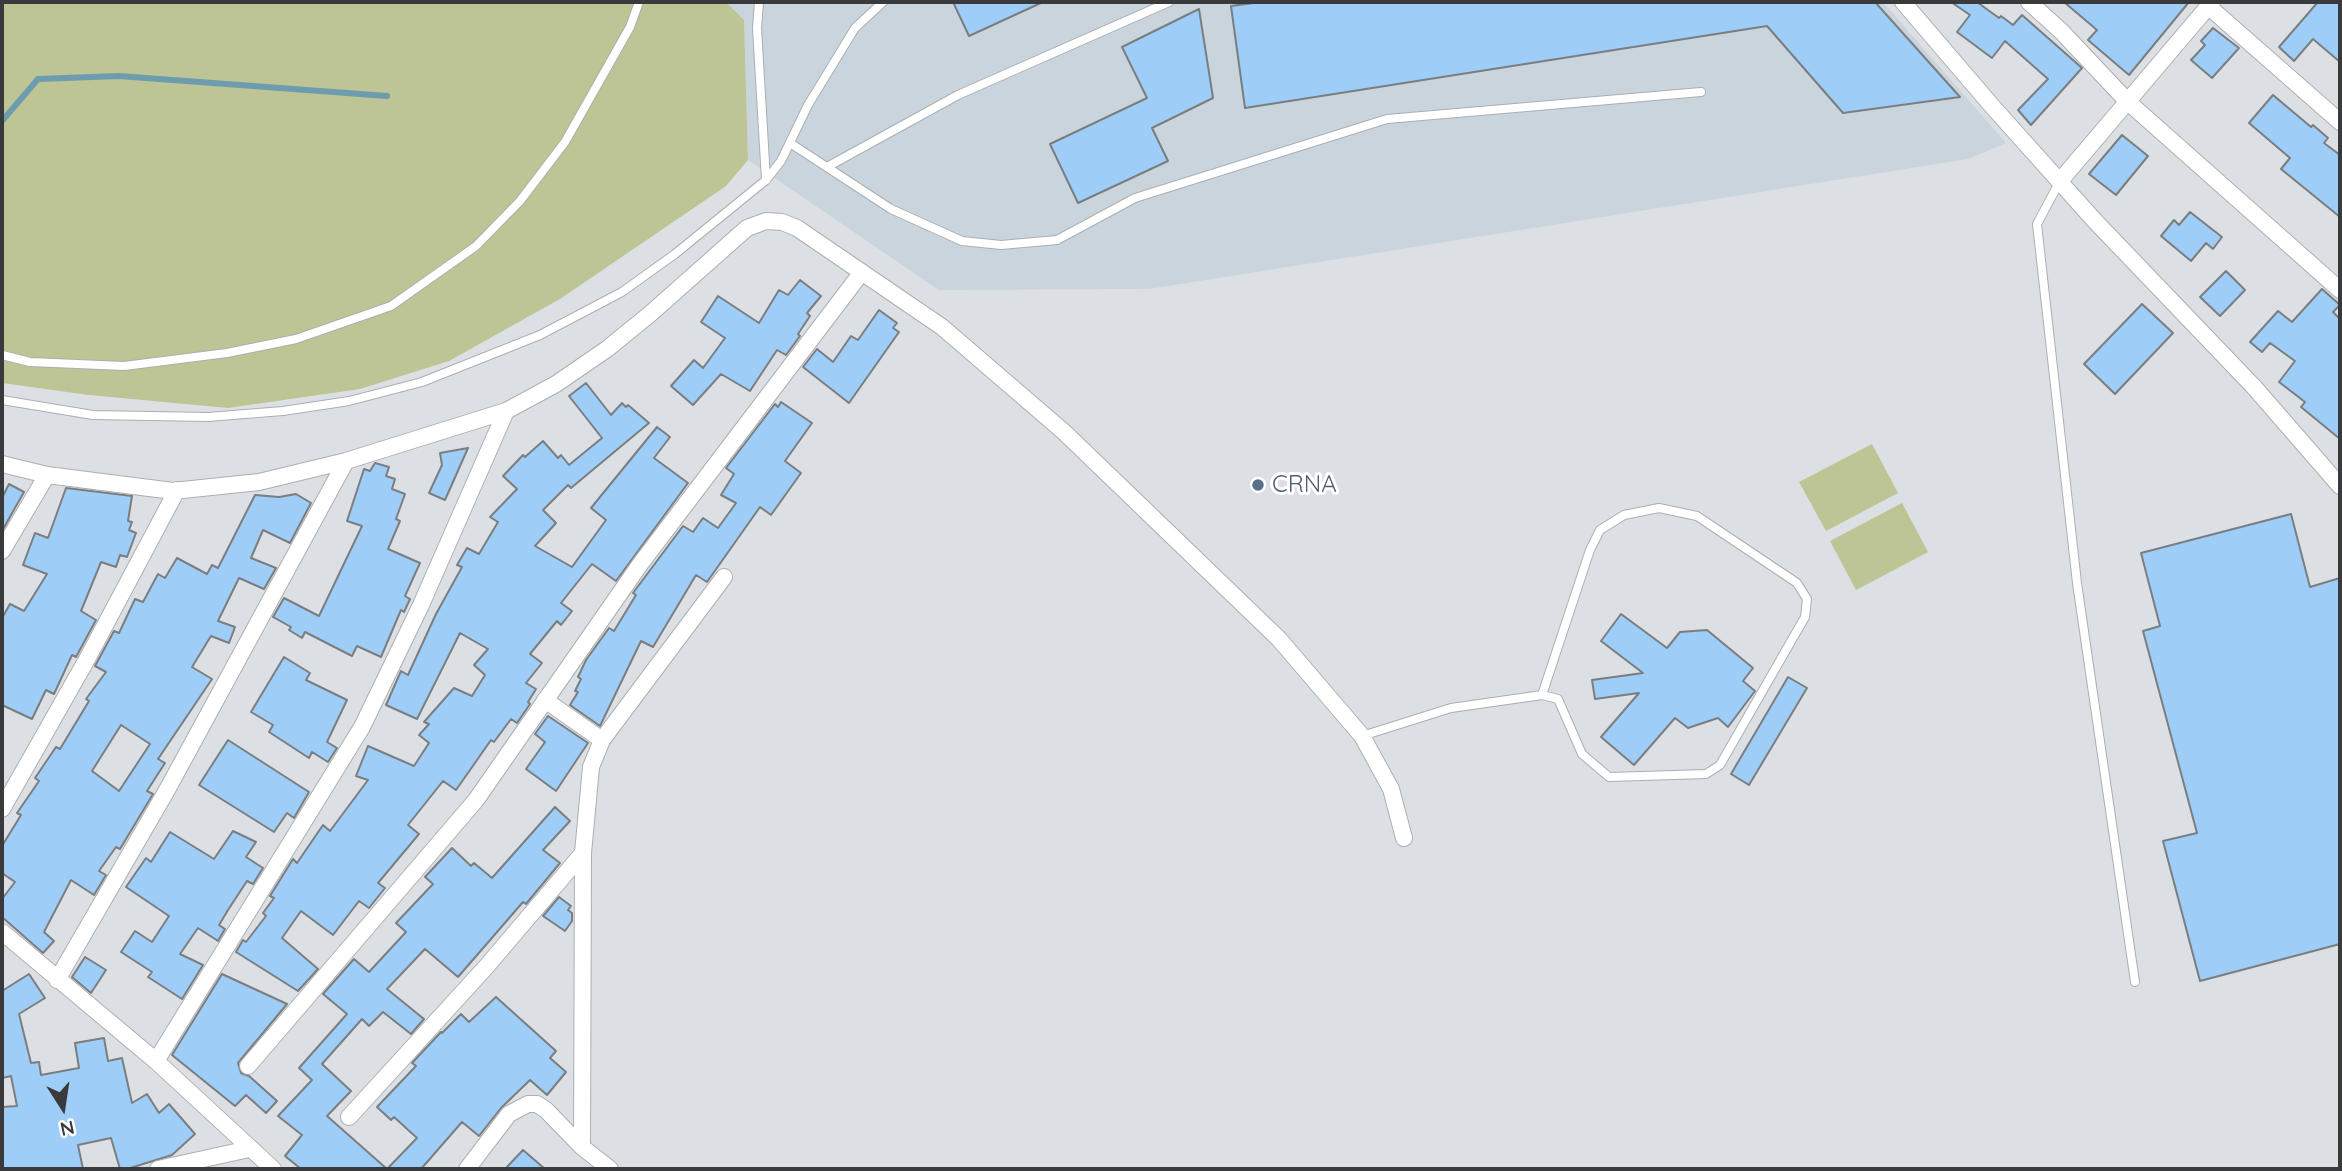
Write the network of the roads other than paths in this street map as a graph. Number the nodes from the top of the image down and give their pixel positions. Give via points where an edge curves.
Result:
1 (639, 2) edge
2 (759, 2) edge
3 (883, 2) edge
4 (1169, 2) edge
5 (1903, 2) edge
6 (2029, 2) edge
7 (2210, 4) edge
8 (1701, 92) dead end
9 (2127, 102) junction
10 (2340, 122) edge
11 (790, 142) junction
12 (827, 167) junction
13 (766, 180) junction
14 (2060, 181) junction
15 (862, 272) junction
16 (2340, 290) edge
17 (2, 355) edge
18 (2, 400) edge
19 (506, 411) junction
20 (346, 461) junction
21 (2, 464) edge
22 (47, 475) junction
23 (2340, 486) edge
24 (177, 490) junction
25 (2, 551) edge
26 (724, 577) dead end
27 (1542, 695) junction
28 (545, 700) junction
29 (1362, 736) junction
30 (603, 740) junction
31 (2, 809) edge
32 (1404, 838) dead end
33 (583, 853) junction
34 (2, 932) edge
35 (57, 980) junction
36 (2135, 982) dead end
37 (156, 1061) junction
38 (248, 1066) dead end
39 (349, 1117) dead end
40 (582, 1147) junction
41 (249, 1149) junction
42 (158, 1169) edge
43 (273, 1169) edge
44 (467, 1169) edge
45 (610, 1169) edge

1 - 17 lane via 630,27 565,142 520,201 476,246 391,306 296,339 124,366 30,362
2 - 13 lane
3 - 11 lane via 855,28
4 - 12 lane via 958,94
5 - 14 street
6 - 9 street
7 - 9 street
7 - 10 street
8 - 12 lane via 1387,119 1135,198 1057,240 1001,246 962,241 891,209
9 - 14 street
9 - 16 street
11 - 12 lane
11 - 13 lane
13 - 18 lane via 622,292 540,335 422,382 335,403 208,417 93,415
14 - 23 street via 2254,387
14 - 36 lane via 2037,224 2077,583
15 - 19 street via 782,222 766,221 747,228 607,349
15 - 28 street via 641,563
15 - 29 street via 942,327 1064,432 1279,639
19 - 20 street
19 - 37 street via 362,727
20 - 24 street via 259,482
20 - 35 street via 167,790
21 - 22 street
22 - 24 street
22 - 25 street
24 - 31 street
26 - 30 street
27 - 27 lane via 1590,550 1600,530 1624,516 1659,508 1697,516 1797,583 1807,599 1805,617 1727,753 1720,765 1706,774 1609,777 1582,754 1558,699
27 - 29 lane via 1451,708
28 - 30 street
28 - 38 street via 475,800
29 - 32 street via 1391,789
30 - 33 street via 592,767
33 - 39 street
33 - 40 street
34 - 35 street
35 - 37 street
37 - 41 street
40 - 44 street via 546,1110 528,1104 509,1114
40 - 45 street
41 - 42 street
41 - 43 street

